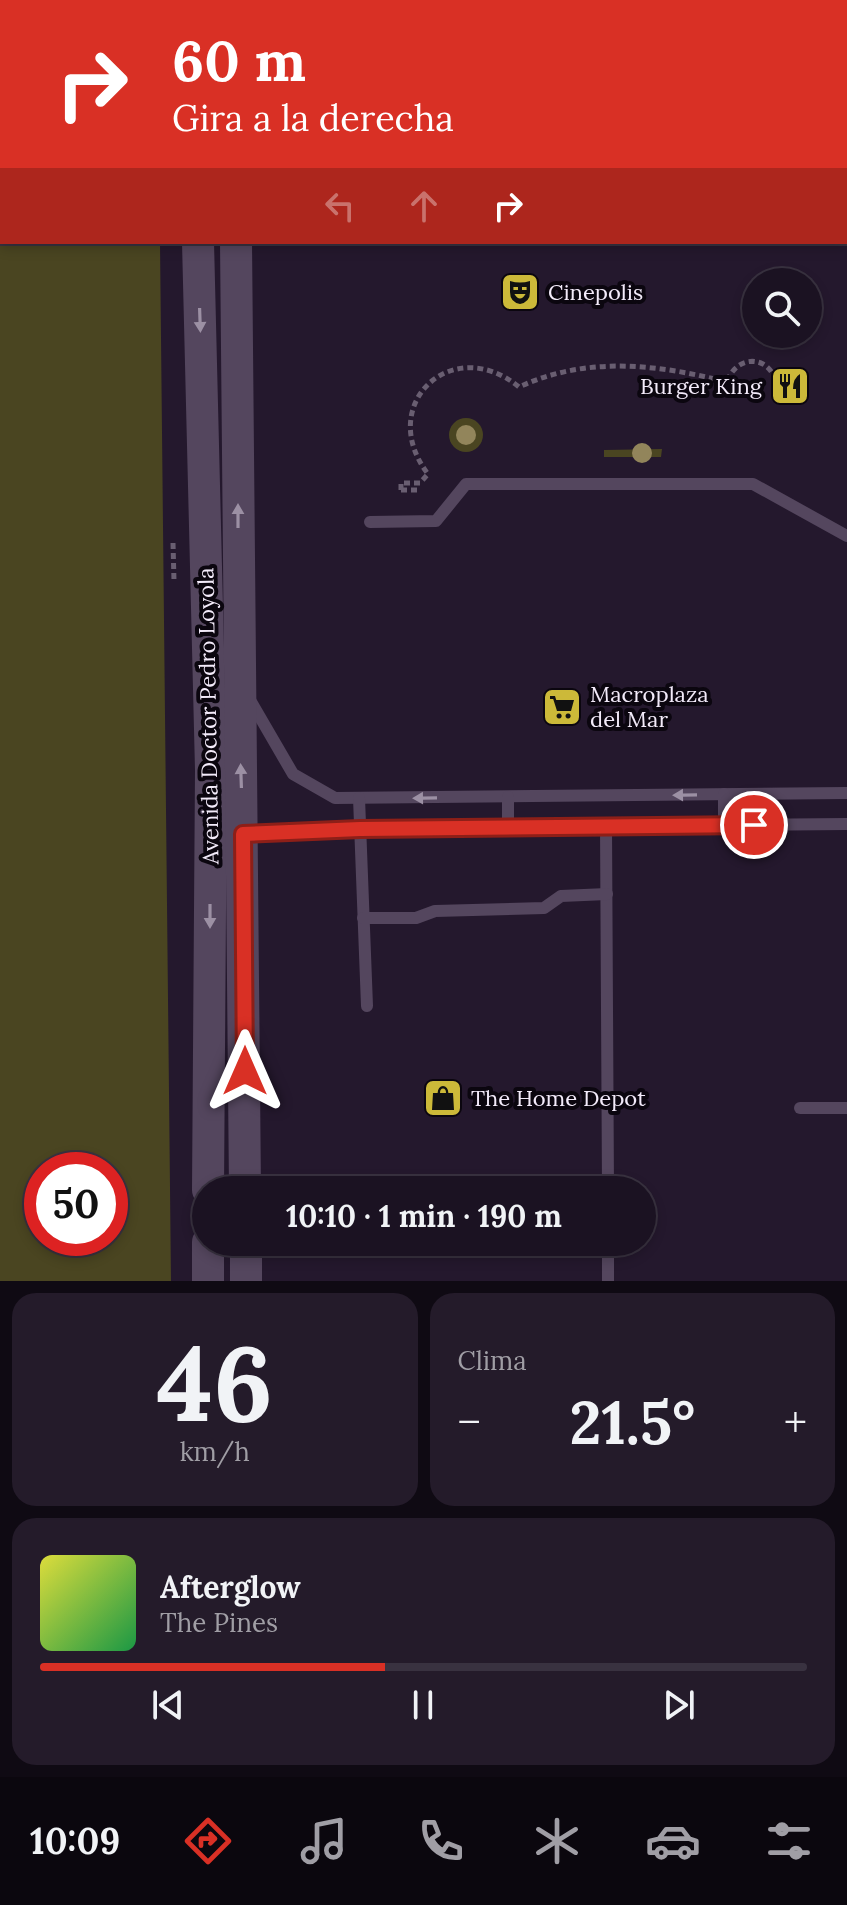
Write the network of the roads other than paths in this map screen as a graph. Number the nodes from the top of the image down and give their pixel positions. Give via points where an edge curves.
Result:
1 (198, 244) edge
2 (236, 244) edge
3 (370, 522) dead end
4 (847, 536) edge
5 (238, 680) junction
6 (211, 770) junction
7 (847, 793) edge
8 (724, 794) junction
9 (508, 797) junction
10 (359, 798) junction
11 (233, 821) junction
12 (847, 824) edge
13 (724, 825) junction
14 (606, 826) junction
15 (508, 827) junction
16 (360, 829) junction
17 (607, 894) junction
18 (363, 918) junction
19 (367, 1006) dead end
20 (800, 1108) dead end
21 (847, 1108) edge
22 (208, 1176) edge
23 (245, 1176) edge
24 (608, 1176) edge
25 (208, 1256) edge
26 (246, 1256) edge
27 (608, 1256) edge
28 (208, 1281) edge
29 (246, 1281) edge
30 (608, 1281) edge

1 -> 6 main road, Avenida Doctor Pedro Loyola
5 -> 2 main road, Avenida Doctor Pedro Loyola
3 - 4 lane via 436,521 466,484 753,484
5 - 10 lane via 293,774 335,798
11 -> 5 main road, Avenida Doctor Pedro Loyola
6 - 11 lane via 217,797
6 -> 22 main road, Avenida Doctor Pedro Loyola
7 - 8 lane
8 -> 9 lane
8 - 13 lane
9 -> 10 lane
9 - 15 lane
10 - 16 lane
11 - 16 lane
11 - 23 main road, Avenida Doctor Pedro Loyola
12 - 13 lane
13 - 14 lane
14 - 15 lane
14 - 17 lane
15 - 16 lane
16 - 18 lane
17 - 18 lane via 561,896 544,908
17 - 24 lane
18 - 19 lane
20 - 21 lane
25 - 28 main road
26 - 29 main road
27 - 30 lane

